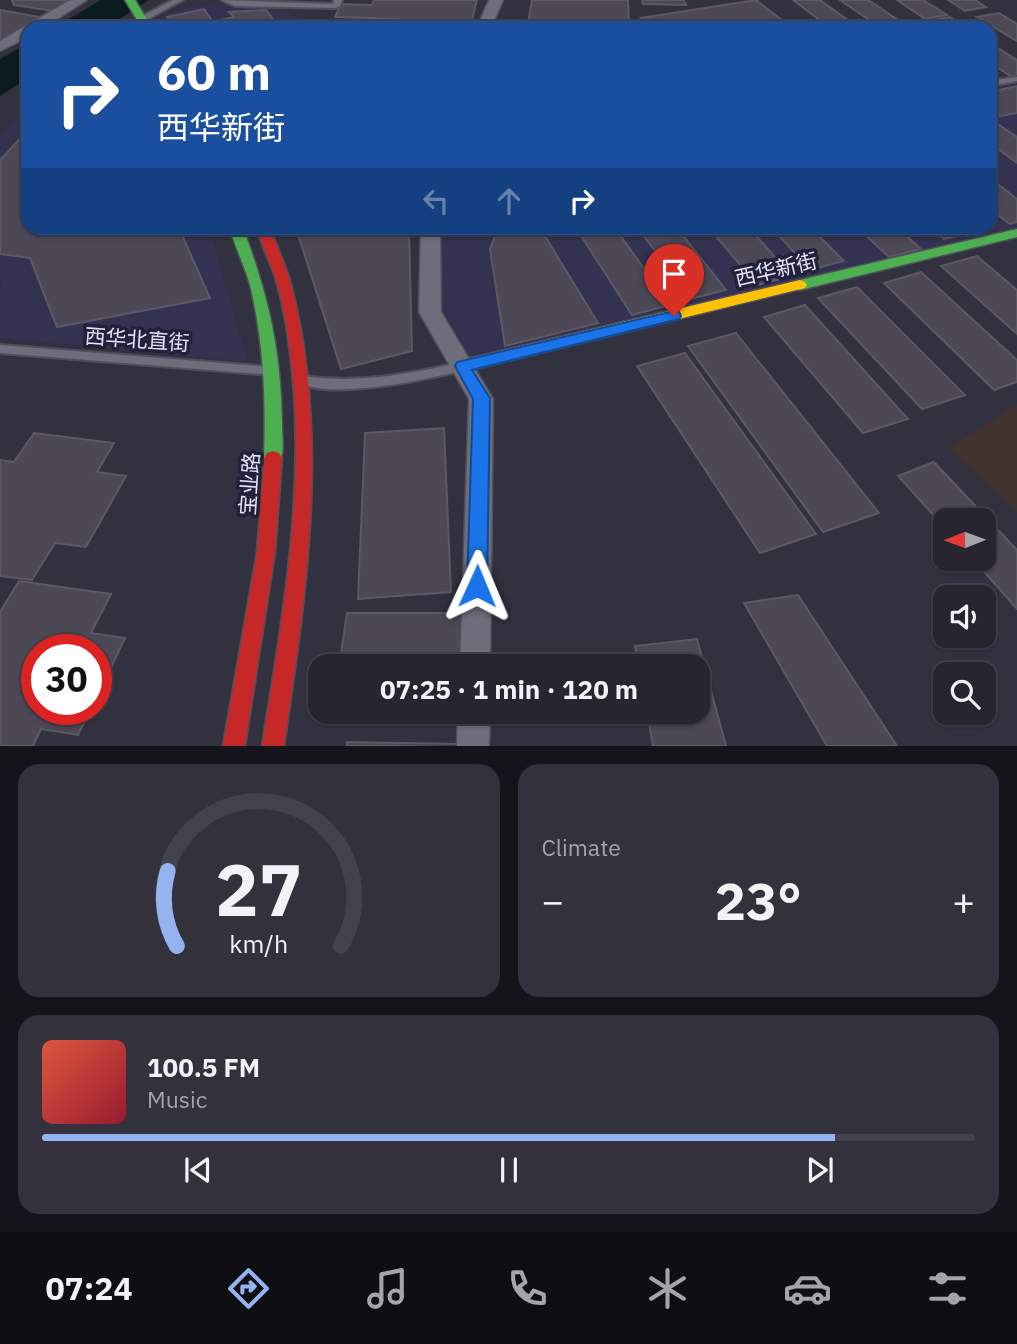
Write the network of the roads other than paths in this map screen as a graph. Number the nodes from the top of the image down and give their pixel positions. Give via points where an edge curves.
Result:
1 (80, 0) edge
2 (130, 0) edge
3 (179, 0) edge
4 (225, 0) edge
5 (338, 0) edge
6 (496, 0) edge
7 (45, 21) edge
8 (143, 21) edge
9 (147, 21) edge
10 (487, 21) edge
11 (21, 35) edge
12 (0, 47) edge
13 (1017, 79) edge
14 (997, 83) edge
15 (1017, 233) edge
16 (239, 235) edge
17 (266, 235) edge
18 (430, 235) edge
19 (0, 349) edge
20 (463, 366) junction
21 (271, 371) junction
22 (299, 379) junction
23 (475, 654) edge
24 (474, 724) edge
25 (234, 746) edge
26 (273, 746) edge
27 (473, 746) edge

1 - 7 street
2 - 8 main road
3 - 9 lane
4 - 5 lane via 336,6
6 - 10 street
11 - 12 street
13 - 14 lane
15 - 20 main road, 西华新街
16 - 21 main road, 宝业路 via 258,292
17 - 22 main road via 285,287
18 - 20 street via 430,312
19 - 21 lane, 西华北直街
20 - 22 lane via 377,384 332,386
20 - 23 street via 481,398
21 - 25 main road, 宝业路 via 273,459 268,529
22 - 26 main road via 302,509
24 - 27 street

